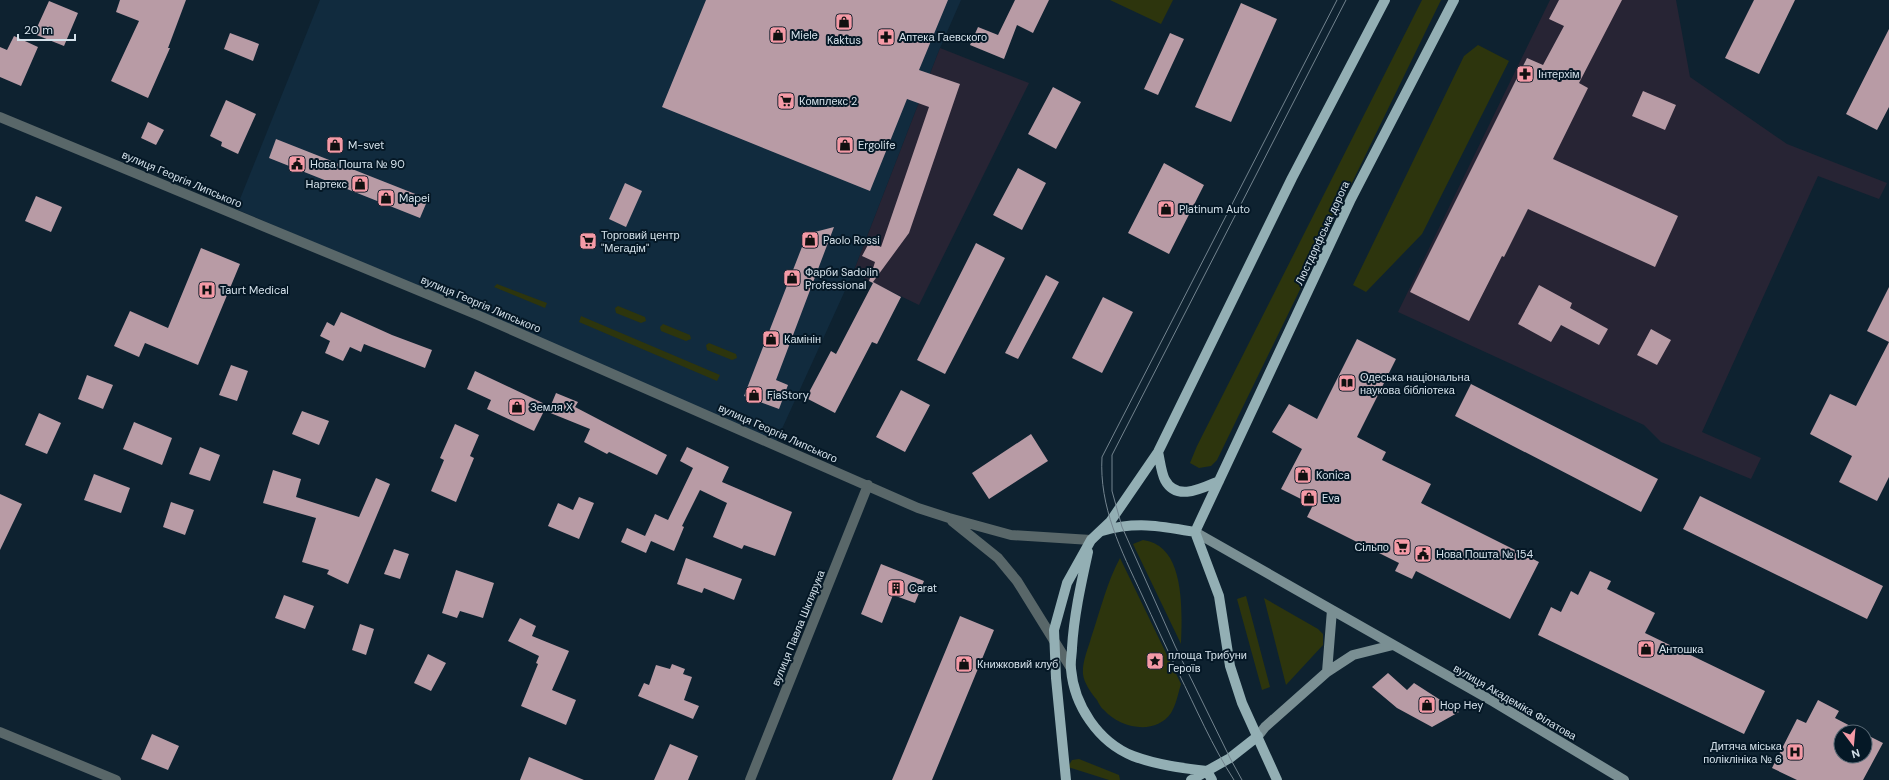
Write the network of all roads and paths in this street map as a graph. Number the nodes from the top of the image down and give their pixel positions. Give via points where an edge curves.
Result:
1 (1385, 0) edge
2 (1454, 0) edge
3 (0, 116) edge
4 (1158, 452) junction
5 (1219, 481) junction
6 (868, 485) junction
7 (949, 518) junction
8 (1102, 531) junction
9 (1195, 532) junction
10 (1091, 540) junction
11 (1332, 610) junction
12 (1055, 642) junction
13 (1393, 646) junction
14 (1071, 668) junction
15 (1327, 672) junction
16 (0, 732) edge
17 (1258, 736) junction
18 (1209, 776) edge
19 (116, 780) edge
20 (750, 780) edge
21 (1066, 780) edge
22 (1191, 780) edge
23 (1277, 780) edge
24 (1624, 780) edge

1 - 4 main road via 1292,178
2 - 5 main road, Люстдорфська дорога via 1351,199
3 - 6 street, вулиця Георгія Липського via 494,322
4 - 5 main road via 1165,480 1174,489 1184,492 1195,491
4 - 8 main road
5 - 9 main road, Люстдорфська дорога
6 - 7 street, вулиця Георгія Липського via 918,508
6 - 20 street, вулиця Павла Шклярука
7 - 10 street, вулиця Георгія Липського via 1011,535
7 - 12 street, вулиця Георгія Липського via 998,558
8 - 9 main road via 1153,525
8 - 10 main road
9 - 11 main road, вулиця Академіка Філатова
9 - 17 main road via 1219,596 1230,666 1242,703
10 - 12 main road via 1067,583 1054,630
10 - 14 main road via 1073,627
11 - 13 main road, вулиця Академіка Філатова
11 - 15 main road
12 - 14 street, вулиця Георгія Липського
12 - 21 main road
13 - 15 main road via 1353,655
13 - 24 main road, вулиця Академіка Філатова
14 - 18 main road via 1077,695 1090,721 1106,740 1132,756
15 - 17 main road
16 - 19 street
17 - 18 main road
17 - 23 main road
18 - 22 main road

